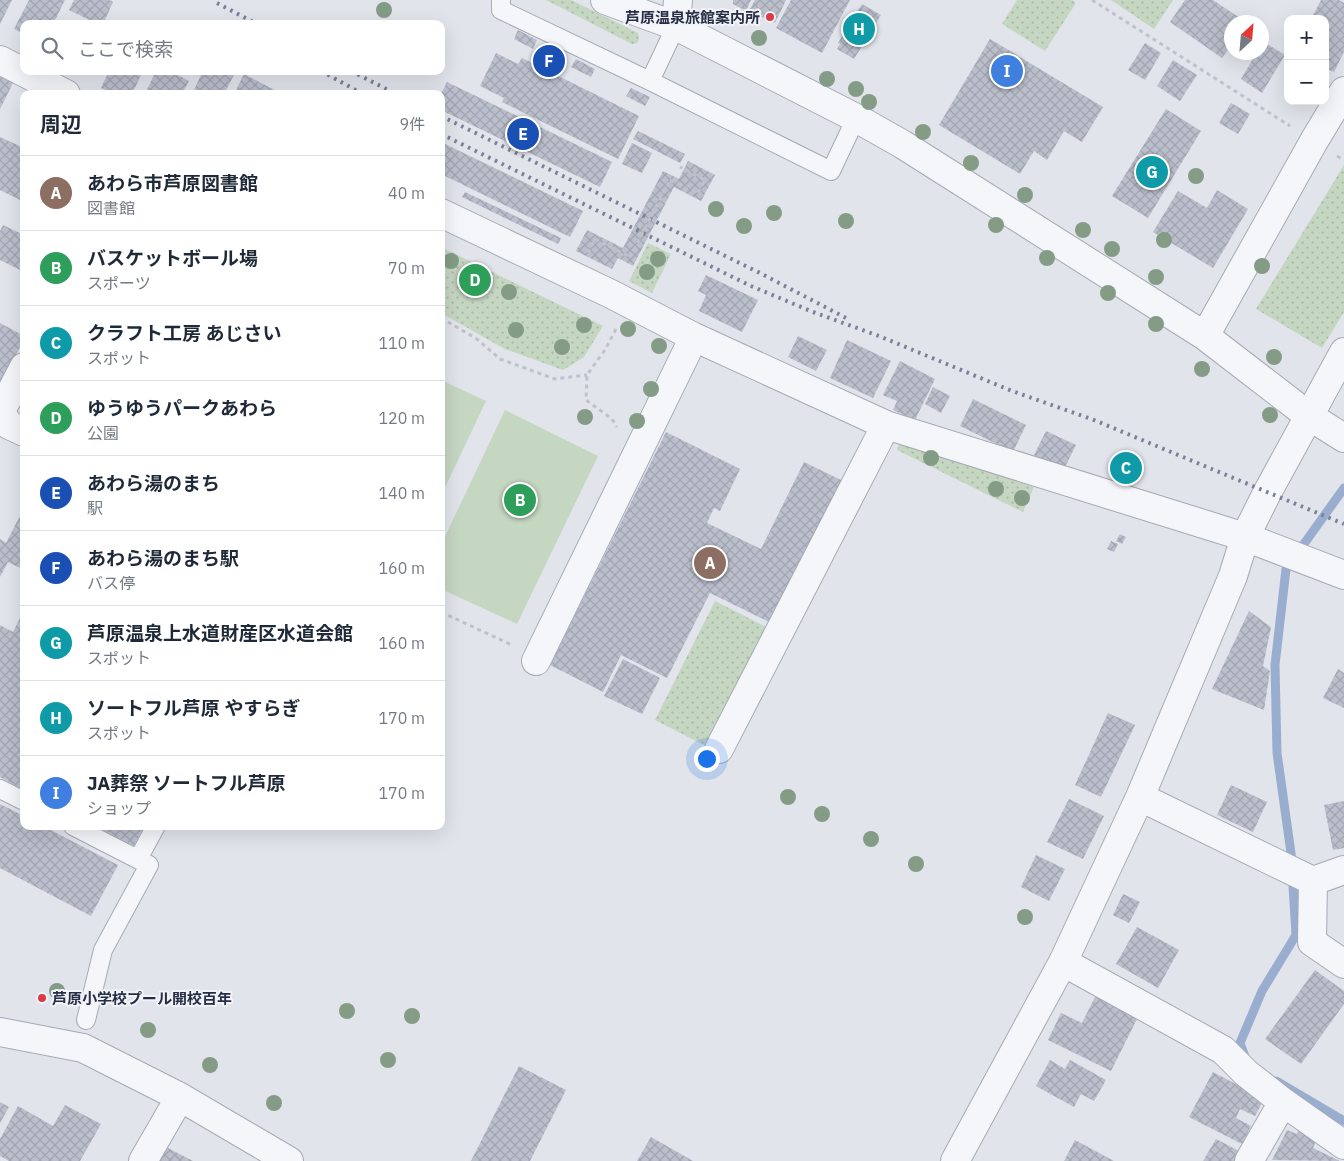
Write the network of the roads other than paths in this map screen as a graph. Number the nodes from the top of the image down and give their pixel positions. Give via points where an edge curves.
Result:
1 (501, 0) edge
2 (678, 0) edge
3 (610, 1) edge
4 (676, 26) junction
5 (0, 60) edge
6 (20, 70) edge
7 (29, 75) edge
8 (650, 81) junction
9 (58, 90) edge
10 (1344, 91) edge
11 (856, 118) junction
12 (445, 215) edge
13 (1205, 336) junction
14 (694, 337) junction
15 (1344, 352) edge
16 (20, 374) edge
17 (0, 411) edge
18 (1309, 416) junction
19 (886, 425) junction
20 (20, 430) edge
21 (1344, 438) edge
22 (1245, 537) junction
23 (1344, 575) edge
24 (536, 661) dead end
25 (719, 749) dead end
26 (0, 789) edge
27 (1140, 797) junction
28 (20, 799) edge
29 (81, 830) edge
30 (154, 830) edge
31 (138, 860) junction
32 (1344, 870) edge
33 (1313, 880) junction
34 (1063, 962) junction
35 (1344, 964) edge
36 (86, 1020) dead end
37 (0, 1034) edge
38 (180, 1097) junction
39 (1283, 1102) junction
40 (1344, 1145) edge
41 (143, 1161) edge
42 (289, 1161) edge
43 (955, 1161) edge
44 (1249, 1161) edge

1 - 8 lane via 501,10
2 - 4 street
3 - 4 street
4 - 8 lane
4 - 11 street
5 - 6 street
7 - 9 street
8 - 11 lane via 831,171
10 - 13 street
11 - 13 street
12 - 14 street
13 - 18 street
14 - 19 street
14 - 24 street
15 - 18 street
16 - 17 street
17 - 20 street via 9,425
18 - 21 street
18 - 22 street
19 - 22 street
19 - 25 street
22 - 23 street
22 - 27 street via 1233,576
26 - 28 lane
27 - 33 street
27 - 34 street
29 - 31 lane
30 - 31 lane
31 - 36 lane via 149,865 103,950
32 - 33 street
33 - 35 street via 1312,942
34 - 39 street via 1223,1050
34 - 43 street
37 - 38 street via 83,1048
38 - 41 street
38 - 42 street
39 - 40 street
39 - 44 street

